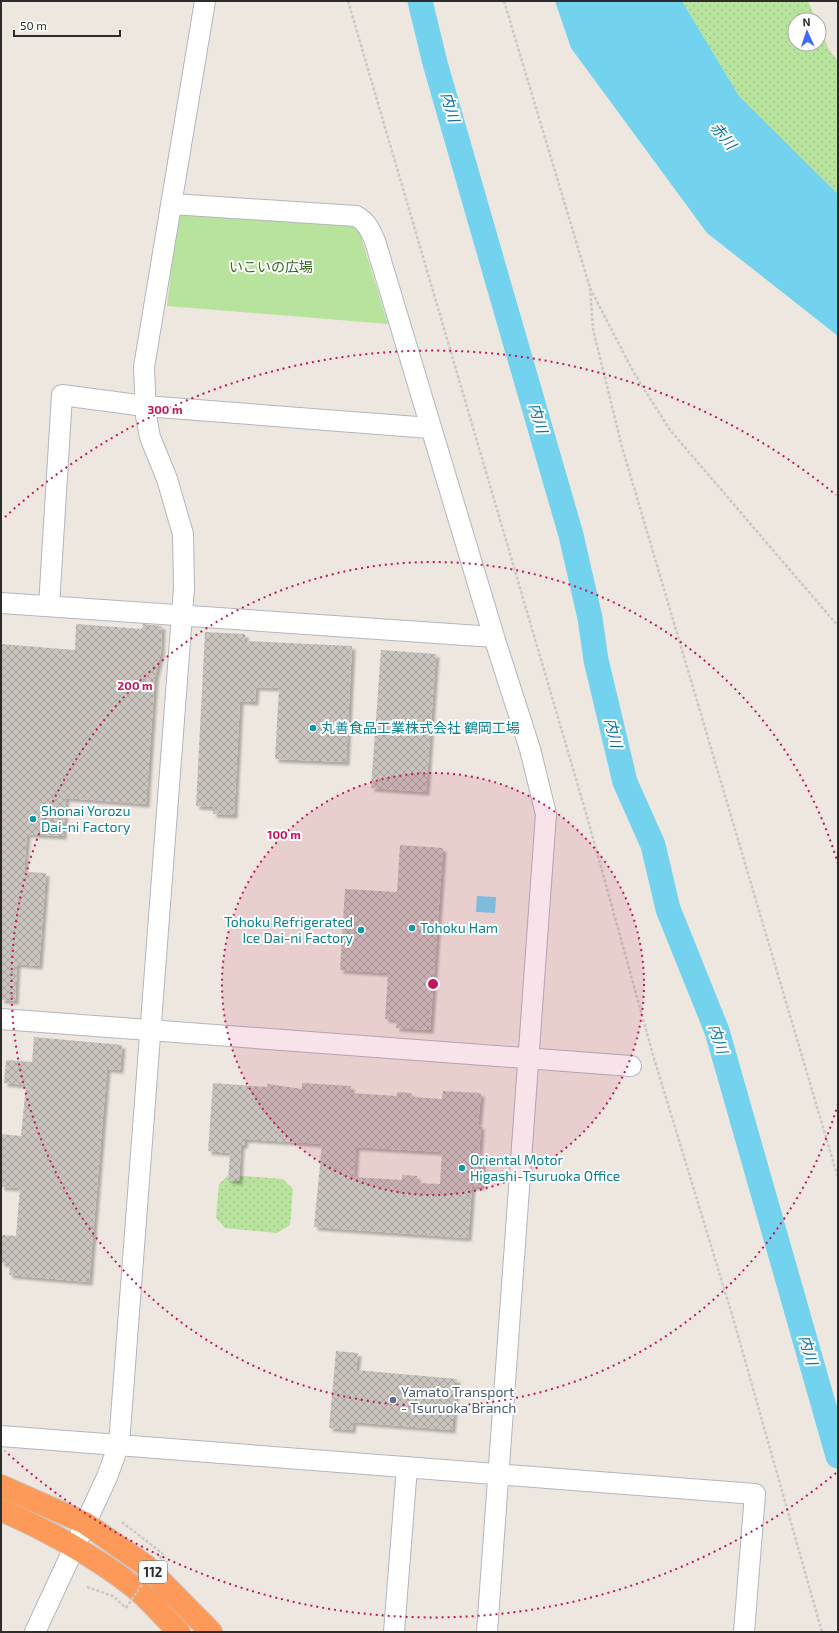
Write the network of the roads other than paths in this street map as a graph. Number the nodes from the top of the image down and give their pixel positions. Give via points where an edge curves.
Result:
1 (205, 1) edge
2 (172, 204) junction
3 (145, 406) junction
4 (430, 428) junction
5 (1, 603) edge
6 (49, 606) junction
7 (182, 616) junction
8 (494, 637) junction
9 (1, 1019) edge
10 (151, 1029) junction
11 (530, 1058) junction
12 (631, 1066) dead end
13 (1, 1436) edge
14 (119, 1444) junction
15 (407, 1467) junction
16 (499, 1474) junction
17 (1, 1486) edge
18 (1, 1510) edge
19 (85, 1523) junction
20 (73, 1548) junction
21 (35, 1632) edge
22 (179, 1632) edge
23 (211, 1632) edge
24 (394, 1632) edge
25 (487, 1632) edge
26 (744, 1632) edge

1 - 2 street
2 - 3 street via 144,367
2 - 4 street via 356,216 363,220 375,241
3 - 4 street
3 - 6 street via 62,395
3 - 7 street via 150,437 183,534
4 - 8 street
5 - 6 street
6 - 7 street
7 - 8 street
7 - 10 street
8 - 11 street via 530,749 546,814
9 - 10 street
10 - 11 street
10 - 14 street
11 - 12 street
11 - 16 street
13 - 14 street
14 - 15 street
14 - 19 street via 107,1477
15 - 16 street
15 - 24 street
16 - 25 street
16 - 26 street via 755,1494
17 - 19 highway, 112
18 - 20 highway, 112 via 27,1521
19 - 20 street
19 - 23 highway, 112 via 145,1565
20 - 21 street
20 - 22 highway, 112 via 102,1564 134,1587

